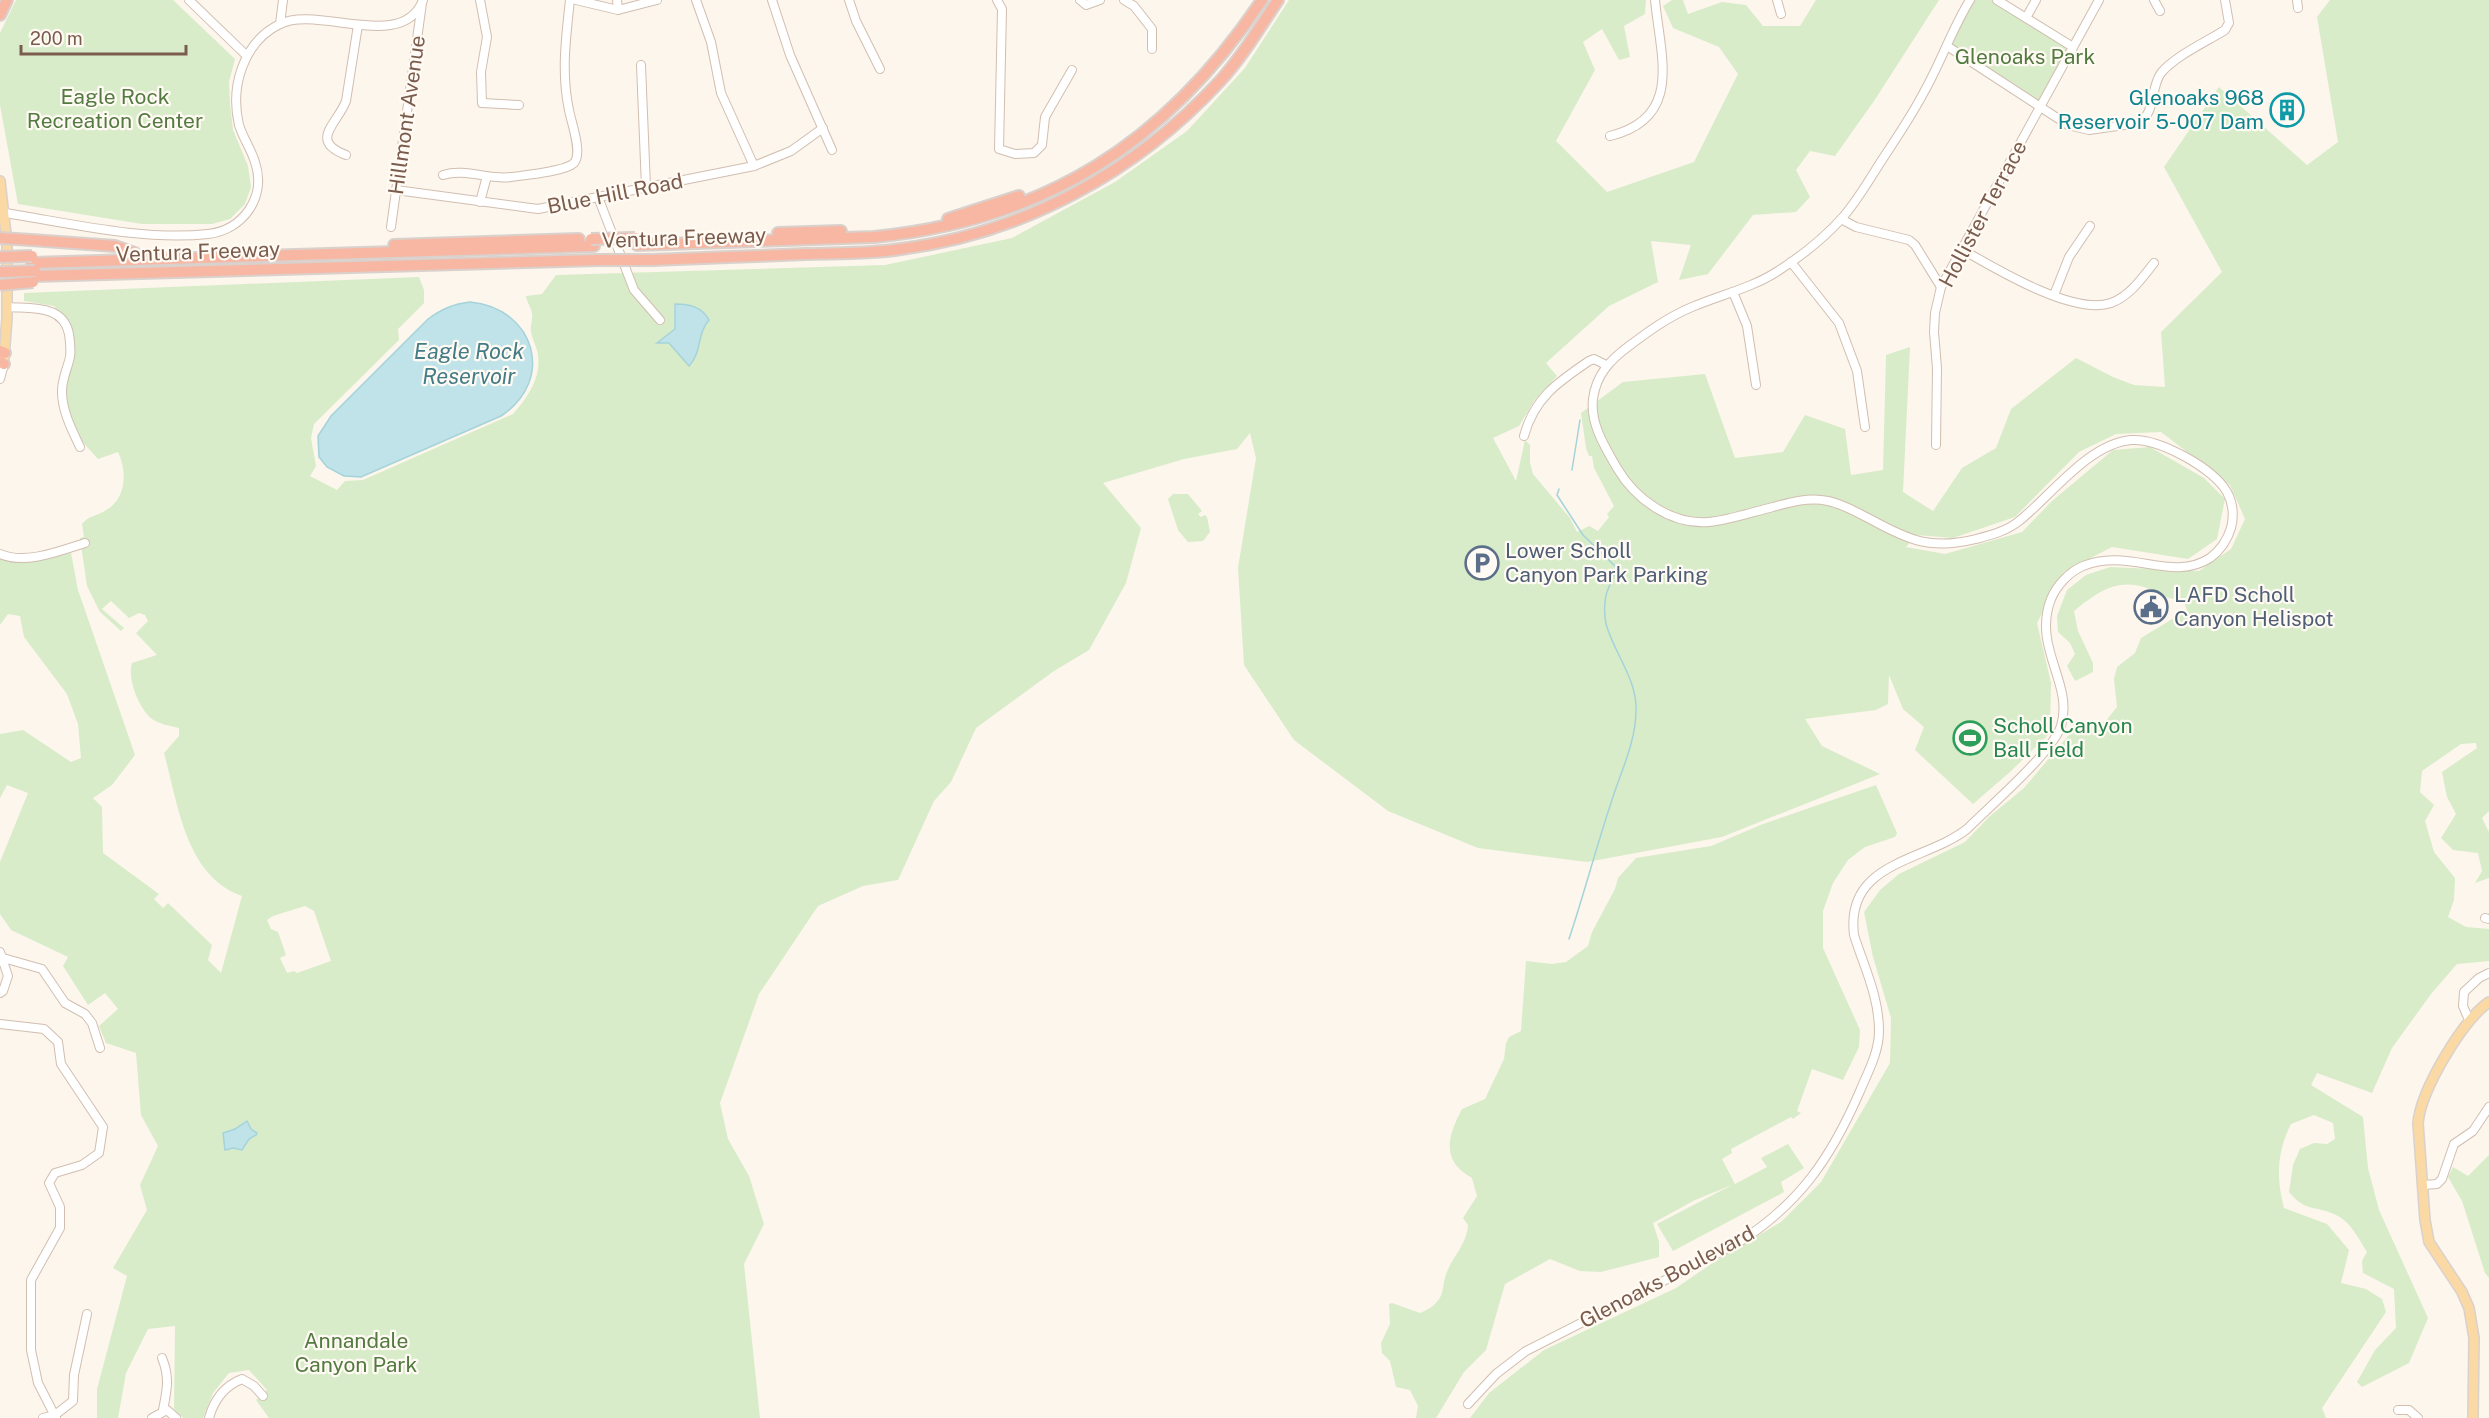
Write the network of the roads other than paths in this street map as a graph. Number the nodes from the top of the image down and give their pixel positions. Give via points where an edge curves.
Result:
1 (8, 0) edge
2 (189, 0) edge
3 (283, 0) edge
4 (480, 0) edge
5 (570, 0) edge
6 (576, 0) edge
7 (617, 0) edge
8 (657, 0) edge
9 (696, 0) edge
10 (772, 0) edge
11 (849, 0) edge
12 (997, 0) edge
13 (1080, 0) edge
14 (1100, 0) edge
15 (1124, 0) edge
16 (1255, 0) edge
17 (1262, 0) edge
18 (1278, 0) edge
19 (1654, 0) edge
20 (1777, 0) edge
21 (1970, 0) edge
22 (1997, 0) edge
23 (2036, 0) edge
24 (2099, 0) edge
25 (2154, 0) edge
26 (2225, 0) edge
27 (423, 2) edge
28 (618, 10) junction
29 (2160, 11) dead end
30 (1781, 14) dead end
31 (0, 15) edge
32 (2026, 18) junction
33 (280, 24) junction
34 (358, 25) junction
35 (1947, 46) junction
36 (2073, 47) junction
37 (1152, 49) dead end
38 (247, 56) junction
39 (641, 65) dead end
40 (880, 69) dead end
41 (1072, 70) dead end
42 (519, 105) dead end
43 (2040, 108) junction
44 (823, 128) junction
45 (1610, 136) dead end
46 (832, 150) dead end
47 (346, 155) dead end
48 (754, 166) junction
49 (443, 175) dead end
50 (486, 176) junction
51 (0, 181) edge
52 (646, 187) junction
53 (396, 190) junction
54 (598, 197) junction
55 (480, 202) junction
56 (5, 213) junction
57 (1841, 219) junction
58 (2090, 226) dead end
59 (391, 227) dead end
60 (0, 238) edge
61 (636, 241) junction
62 (486, 245) junction
63 (596, 250) junction
64 (1963, 250) junction
65 (545, 251) junction
66 (135, 253) junction
67 (0, 257) edge
68 (502, 261) junction
69 (1791, 262) junction
70 (2154, 263) dead end
71 (0, 264) edge
72 (33, 270) junction
73 (0, 275) edge
74 (0, 285) edge
75 (1941, 287) junction
76 (1733, 291) junction
77 (2054, 295) junction
78 (7, 307) junction
79 (660, 320) dead end
80 (2, 358) edge
81 (1606, 365) junction
82 (0, 379) edge
83 (1756, 385) dead end
84 (1865, 427) dead end
85 (1524, 436) dead end
86 (1936, 445) dead end
87 (80, 447) dead end
88 (85, 543) dead end
89 (0, 554) edge
90 (2, 955) edge
91 (2489, 973) edge
92 (0, 993) edge
93 (2489, 1002) edge
94 (2469, 1020) junction
95 (0, 1024) edge
96 (100, 1048) dead end
97 (2489, 1107) edge
98 (2423, 1185) junction
99 (87, 1314) dead end
100 (162, 1358) dead end
101 (262, 1396) dead end
102 (1468, 1404) dead end
103 (163, 1410) junction
104 (2398, 1410) dead end
105 (56, 1416) edge
106 (43, 1418) edge
107 (152, 1418) edge
108 (176, 1418) edge
109 (209, 1418) edge
110 (2418, 1418) edge
111 (2473, 1418) edge

1 - 31 highway
2 - 38 street
3 - 33 street
4 - 42 street via 487,37 481,72 482,103
5 - 50 street via 564,75 576,138 576,161 566,168 508,177
6 - 28 street
7 - 28 street
8 - 28 street
9 - 48 street via 711,42 721,93
10 - 44 street via 790,55
11 - 40 street
12 - 41 street via 1002,9 999,149 1015,154 1034,153 1042,145 1045,117
13 - 14 street via 1086,5
15 - 37 street via 1134,6 1152,29
16 - 61 highway, Ventura Freeway via 1206,66 1154,117 1085,166 1026,194 944,220 895,229
17 - 61 highway via 1218,62 1168,114 1098,165 1019,204 974,220 906,234
18 - 63 highway, Ventura Freeway, bridge via 1221,80 1166,132 1126,163 1065,200 1003,226 935,244 881,251 651,256
19 - 45 street via 1664,69 1660,98 1636,126
20 - 30 street
21 - 35 street
22 - 32 street
23 - 32 street
24 - 36 street, Hollister Terrace
25 - 29 street
26 - 43 street via 2229,23 2160,74 2145,120 2079,129
27 - 34 street via 399,22 380,27
27 - 53 street, Hillmont Avenue
32 - 36 street
33 - 34 street via 317,19
33 - 38 street via 262,37
34 - 47 street via 346,101 327,133 330,146
35 - 43 street
35 - 57 street via 1910,116
36 - 43 street, Hollister Terrace
38 - 56 street via 236,98 239,124 256,163 259,183 252,206 234,225 207,234 154,234
39 - 52 street
43 - 64 street, Hollister Terrace
44 - 46 street
44 - 48 street, Blue Hill Road via 791,151
48 - 52 street, Blue Hill Road
49 - 50 street via 460,171
50 - 55 street
51 - 56 main road
52 - 54 street, Blue Hill Road
53 - 55 street, Blue Hill Road
53 - 59 street, Hillmont Avenue
54 - 55 street, Blue Hill Road via 538,209
54 - 79 street via 634,290
56 - 78 main road
57 - 69 street
57 - 75 street via 1856,227 1910,240
58 - 77 street via 2069,256
60 - 66 highway, bridge via 116,246
61 - 63 highway, Ventura Freeway, bridge
62 - 65 highway, Ventura Freeway
62 - 66 highway, Ventura Freeway
62 - 72 highway
63 - 65 highway, Ventura Freeway
63 - 65 highway, Ventura Freeway
64 - 75 street, Hollister Terrace
64 - 77 street via 2013,279
65 - 68 highway, Ventura Freeway
66 - 72 highway, Ventura Freeway
67 - 72 highway, Ventura Freeway, bridge
68 - 72 highway
68 - 72 highway, Ventura Freeway via 108,274
69 - 76 street via 1762,280
69 - 84 street via 1839,323 1857,371
70 - 77 street via 2132,289 2113,303 2087,306
71 - 72 highway
72 - 73 highway, Ventura Freeway
72 - 74 highway, bridge
75 - 86 street, Hollister Terrace via 1934,332 1938,368
76 - 81 street via 1667,319
76 - 83 street via 1747,326
78 - 80 main road
78 - 87 street via 50,310 64,321 71,354 62,393 68,422
80 - 82 street
81 - 85 street via 1594,359 1589,361 1541,398 1529,417
81 - 102 street, Glenoaks Boulevard via 1593,397 1593,417 1612,460 1623,478 1647,502 1693,522 1725,519 1812,499 1846,507 1909,538 1928,544 1950,544 2008,528 2098,453 2119,442 2141,440 2175,452 2218,480 2230,499 2233,518 2223,546 2200,563 2182,568 2134,560 2096,562 2073,572 2055,591 2046,624 2047,648 2063,696 2063,718 2055,740 1967,829 1882,871 1864,889 1853,923 1877,1002 1878,1046 1840,1136 1805,1186 1763,1226 1736,1245 1532,1347 1496,1374
88 - 89 street via 12,559
90 - 92 street via 8,976
90 - 96 street via 42,969 65,1003 92,1023
91 - 94 street via 2464,992 2463,1006
93 - 94 main road
94 - 98 main road via 2419,1108
95 - 105 street via 44,1029 58,1042 61,1065 103,1127 99,1153 82,1165 55,1173 49,1183 60,1207 60,1228 32,1280 31,1350 38,1383
97 - 98 street via 2473,1131 2454,1144 2442,1179 2437,1184
98 - 111 main road via 2429,1242 2469,1308 2474,1338
99 - 105 street via 74,1375 73,1401
100 - 103 street via 168,1372
101 - 109 street via 247,1381 234,1382 216,1400
103 - 107 street
103 - 108 street
104 - 110 street via 2409,1410
105 - 106 street

